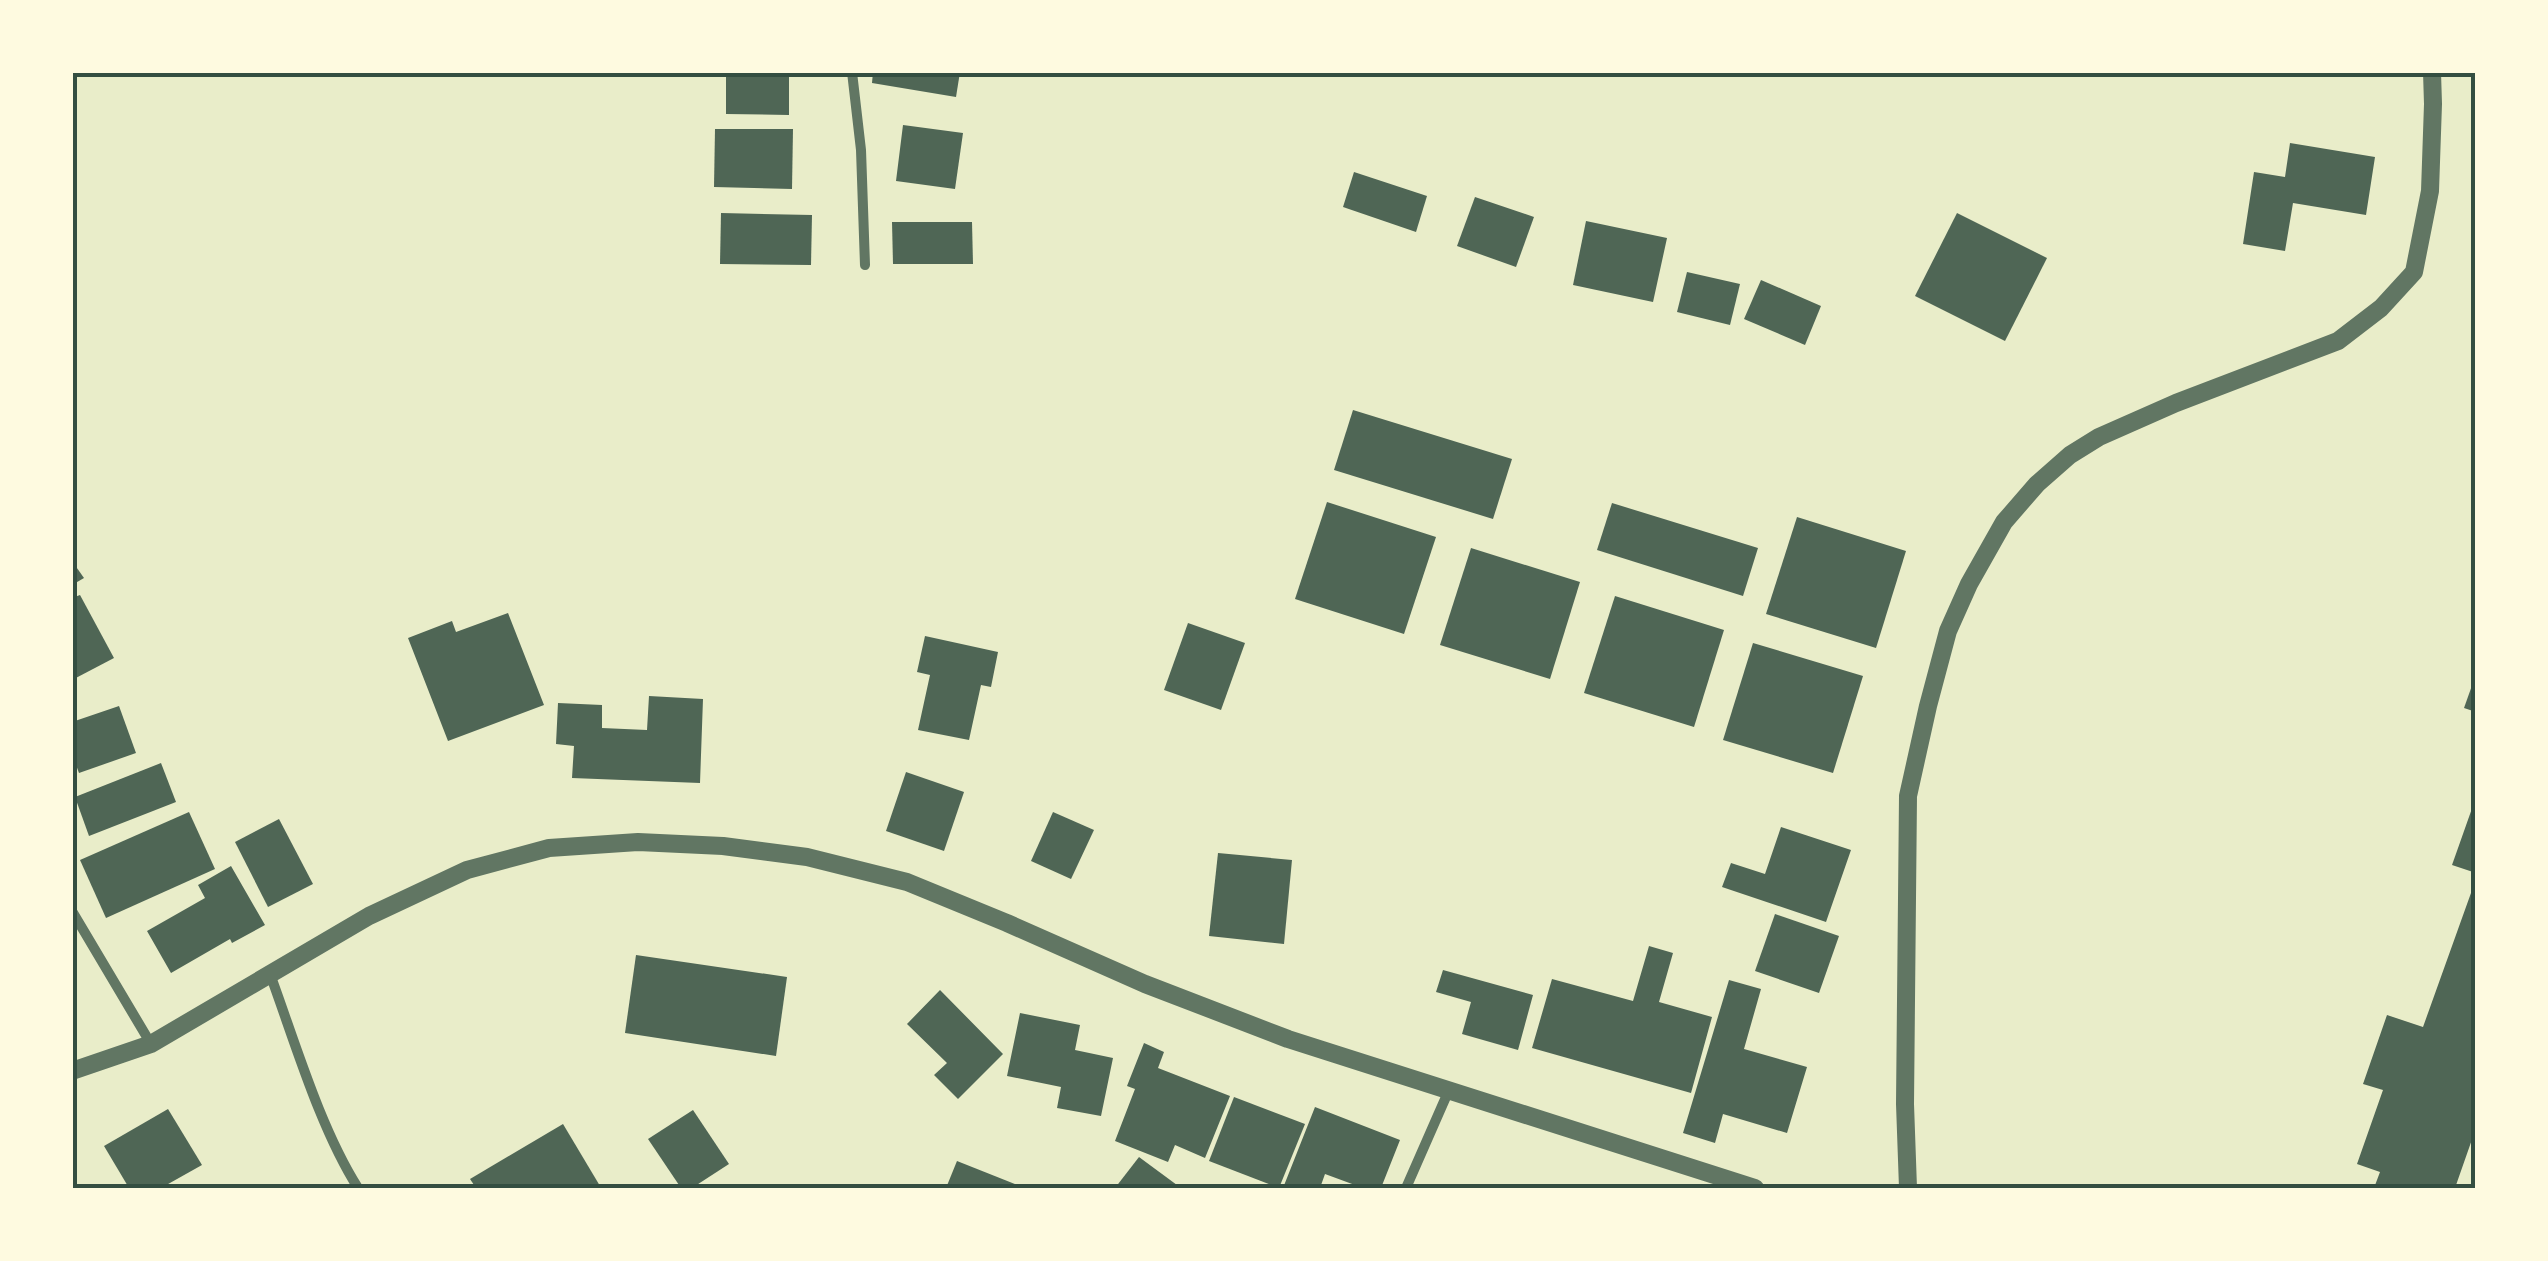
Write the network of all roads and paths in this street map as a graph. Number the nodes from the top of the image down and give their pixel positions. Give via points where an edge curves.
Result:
1 (852, 72) edge
2 (2432, 72) edge
3 (866, 266) dead end
4 (72, 911) edge
5 (270, 974) junction
6 (150, 1044) junction
7 (72, 1071) edge
8 (1449, 1089) junction
9 (358, 1188) edge
10 (1406, 1188) edge
11 (1755, 1188) edge
12 (1908, 1188) edge

1 - 3 street
2 - 12 street via 2430,191 2414,272 2338,341 2176,403 2070,455 2004,522 1970,584 1948,631 1908,796
4 - 6 street
5 - 6 street
5 - 8 street via 369,916 467,870 548,848 723,846 807,857 907,882 1205,1008
5 - 9 street
6 - 7 street
8 - 10 street
8 - 11 street

